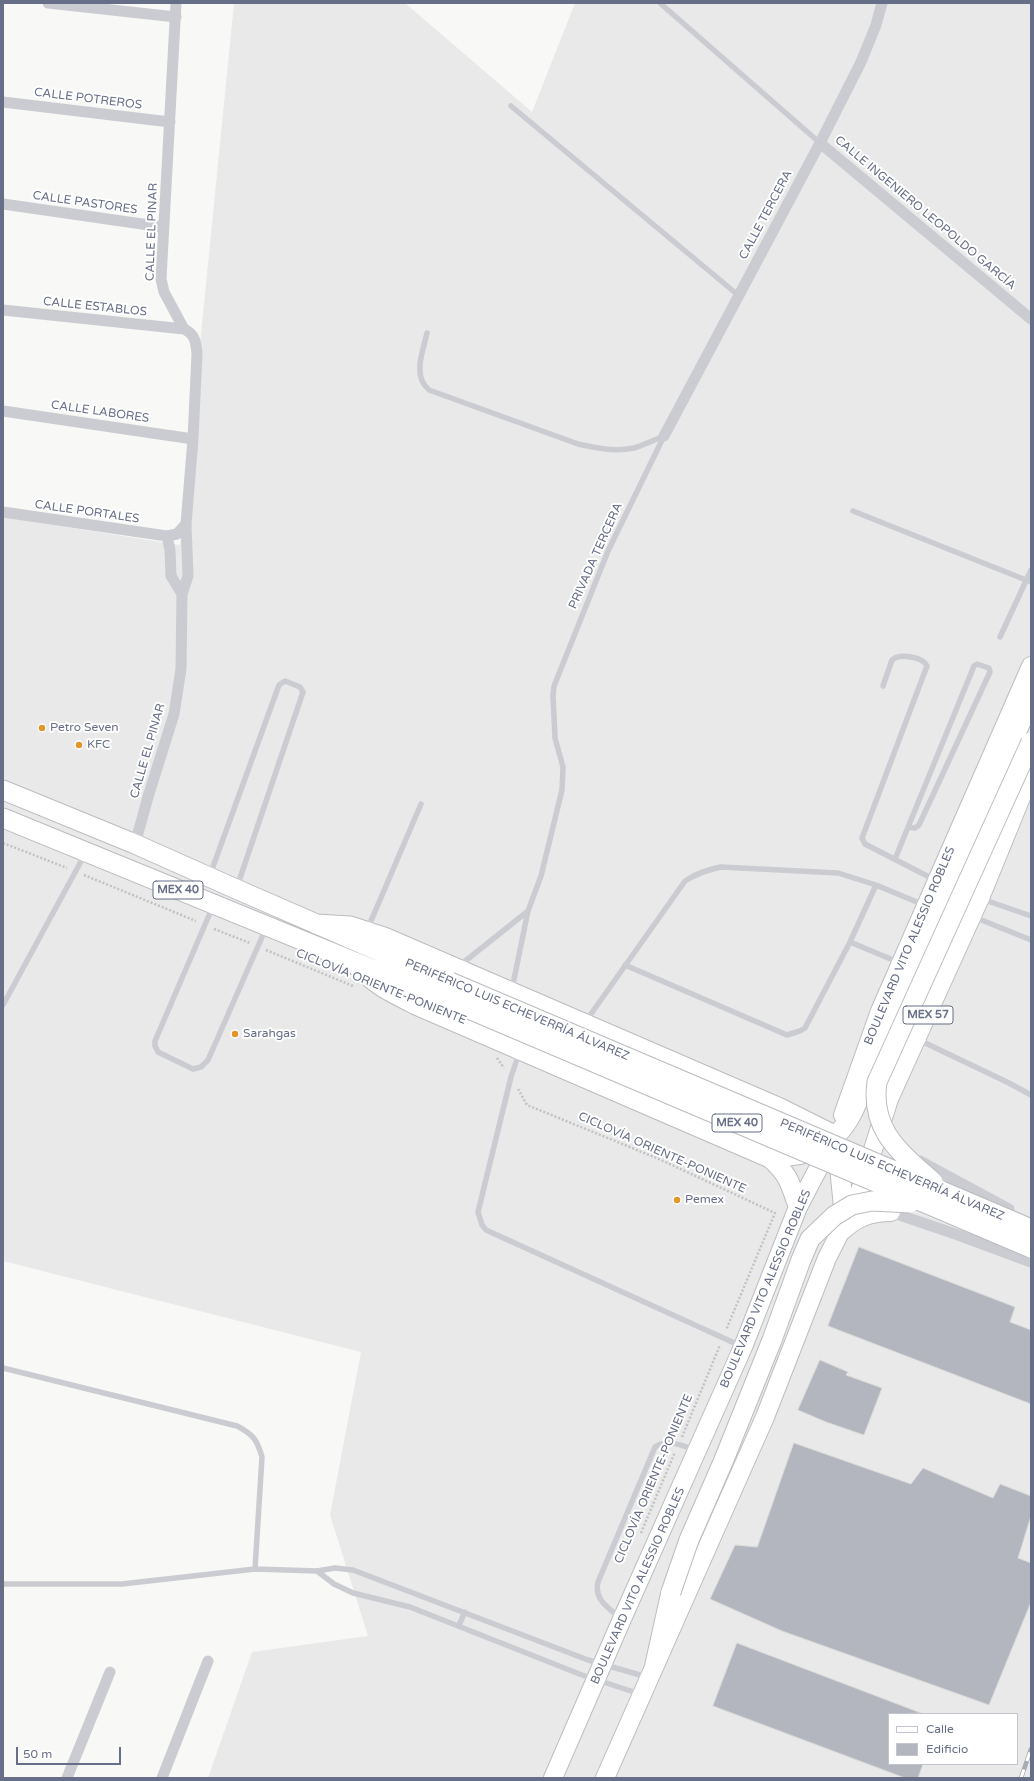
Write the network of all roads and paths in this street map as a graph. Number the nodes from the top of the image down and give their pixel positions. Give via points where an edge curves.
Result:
1 (48, 3) edge
2 (176, 3) edge
3 (660, 3) edge
4 (882, 3) edge
5 (176, 17) junction
6 (3, 102) edge
7 (511, 106) dead end
8 (170, 122) junction
9 (820, 143) junction
10 (3, 204) edge
11 (163, 227) junction
12 (738, 295) junction
13 (3, 310) edge
14 (1031, 319) edge
15 (184, 329) junction
16 (427, 334) dead end
17 (3, 411) edge
18 (664, 436) junction
19 (193, 439) junction
20 (853, 511) dead end
21 (3, 512) edge
22 (186, 524) junction
23 (168, 536) junction
24 (1031, 570) edge
25 (1029, 581) edge
26 (182, 594) junction
27 (1000, 637) dead end
28 (1031, 666) edge
29 (883, 686) dead end
30 (1031, 699) edge
31 (1031, 742) edge
32 (1031, 773) edge
33 (3, 790) edge
34 (421, 804) dead end
35 (3, 818) edge
36 (908, 827) junction
37 (3, 842) edge
38 (135, 844) junction
39 (86, 852) junction
40 (895, 859) junction
41 (75, 871) junction
42 (210, 877) junction
43 (937, 881) junction
44 (876, 885) junction
45 (236, 889) junction
46 (980, 898) junction
47 (214, 904) junction
48 (926, 906) junction
49 (528, 911) junction
50 (972, 916) junction
51 (1031, 916) edge
52 (316, 924) junction
53 (204, 925) junction
54 (267, 926) junction
55 (367, 930) junction
56 (1031, 940) edge
57 (850, 942) junction
58 (258, 947) junction
59 (353, 962) junction
60 (901, 963) junction
61 (625, 965) junction
62 (450, 983) junction
63 (359, 988) dead end
64 (512, 992) junction
65 (3, 1005) edge
66 (584, 1024) junction
67 (917, 1040) junction
68 (520, 1049) junction
69 (492, 1052) dead end
70 (511, 1077) junction
71 (1031, 1095) edge
72 (889, 1099) junction
73 (780, 1108) junction
74 (836, 1136) junction
75 (910, 1156) junction
76 (770, 1158) junction
77 (858, 1197) junction
78 (944, 1202) junction
79 (798, 1206) junction
80 (891, 1212) junction
81 (1031, 1219) edge
82 (841, 1229) junction
83 (1031, 1229) edge
84 (784, 1242) junction
85 (1031, 1248) edge
86 (827, 1258) junction
87 (1031, 1262) edge
88 (723, 1338) junction
89 (743, 1347) junction
90 (3, 1368) edge
91 (678, 1445) junction
92 (698, 1451) junction
93 (639, 1538) dead end
94 (255, 1569) junction
95 (317, 1570) junction
96 (3, 1584) edge
97 (465, 1612) junction
98 (622, 1619) junction
99 (459, 1625) junction
100 (208, 1661) dead end
101 (110, 1672) dead end
102 (600, 1672) junction
103 (648, 1679) junction
104 (67, 1778) edge
105 (162, 1778) edge
106 (553, 1778) edge
107 (605, 1778) edge

1 - 5 street
2 - 5 street, CALLE EL PINAR
3 - 9 lane
4 - 9 street, CALLE TERCERA via 861,62
5 - 8 street, CALLE EL PINAR
6 - 8 street, CALLE POTREROS
7 - 12 lane
8 - 11 street, CALLE EL PINAR
9 - 12 street, CALLE TERCERA
9 - 14 street, CALLE INGENIERO LEOPOLDO GARCÍA
10 - 11 street, CALLE PASTORES
11 - 15 street, CALLE EL PINAR via 161,279 164,292
12 - 18 street, CALLE TERCERA
13 - 15 street, CALLE ESTABLOS
15 - 19 street, CALLE EL PINAR via 190,332 196,342
16 - 18 lane via 420,364 420,378 429,390 578,444 601,449 635,448
17 - 19 street, CALLE LABORES
18 - 49 lane, PRIVADA TERCERA via 608,551 554,686 555,738 562,767 562,790 541,876
19 - 22 street, CALLE EL PINAR
20 - 25 lane
21 - 23 street, CALLE PORTALES
22 - 23 street via 177,534
22 - 26 street, CALLE EL PINAR via 188,576
23 - 26 street, CALLE EL PINAR via 172,576
24 - 25 lane
25 - 27 lane
26 - 38 street, CALLE EL PINAR via 181,669 174,714
28 - 43 main road, BOULEVARD VITO ALESSIO ROBLES
29 - 40 lane via 892,660 900,655 923,661 927,666 862,834 865,844
30 - 74 highway via 875,1054 856,1105
31 - 78 highway, bridge via 877,1082 876,1101 881,1124 887,1136
32 - 46 main road, MEX 57
33 - 38 highway, PERIFÉRICO LUIS ECHEVERRÍA ÁLVAREZ / MEX 40
34 - 55 lane
35 - 39 highway, PERIFÉRICO LUIS ECHEVERRÍA ÁLVAREZ / MEX 40
36 - 36 lane via 974,666 977,664 989,668 990,672 919,825 915,828
36 - 40 lane
37 - 41 path, CICLOVÍA ORIENTE-PONIENTE
38 - 42 highway, PERIFÉRICO LUIS ECHEVERRÍA ÁLVAREZ / MEX 40
39 - 41 lane
39 - 47 highway, PERIFÉRICO LUIS ECHEVERRÍA ÁLVAREZ / MEX 40
40 - 43 lane
41 - 53 path, CICLOVÍA ORIENTE-PONIENTE
41 - 65 lane
42 - 45 highway, PERIFÉRICO LUIS ECHEVERRÍA ÁLVAREZ / MEX 40
42 - 45 lane via 279,685 285,681 300,687 303,692
43 - 48 main road, BOULEVARD VITO ALESSIO ROBLES
44 - 48 lane
44 - 57 lane
44 - 61 lane via 824,871 708,869 685,881
45 - 52 highway, PERIFÉRICO LUIS ECHEVERRÍA ÁLVAREZ / MEX 40
46 - 50 main road, MEX 57
46 - 51 lane
47 - 53 lane
47 - 54 highway, PERIFÉRICO LUIS ECHEVERRÍA ÁLVAREZ / MEX 40
48 - 60 main road, BOULEVARD VITO ALESSIO ROBLES
49 - 62 lane
49 - 64 lane
50 - 56 lane
50 - 67 main road, MEX 57
52 - 55 highway
52 - 62 highway, PERIFÉRICO LUIS ECHEVERRÍA ÁLVAREZ / MEX 40
53 - 58 path, CICLOVÍA ORIENTE-PONIENTE
53 - 58 lane via 155,1041 158,1052 194,1069 201,1067 208,1060
54 - 58 lane
54 - 59 highway, PERIFÉRICO LUIS ECHEVERRÍA ÁLVAREZ / MEX 40
55 - 62 highway
57 - 60 lane
57 - 61 lane via 804,1028 787,1035
58 - 63 path, CICLOVÍA ORIENTE-PONIENTE
59 - 62 highway, PERIFÉRICO LUIS ECHEVERRÍA ÁLVAREZ / MEX 40
59 - 68 highway via 383,989
60 - 74 main road, BOULEVARD VITO ALESSIO ROBLES via 880,1011
61 - 66 lane
62 - 64 highway
62 - 78 highway, PERIFÉRICO LUIS ECHEVERRÍA ÁLVAREZ / MEX 40, bridge
64 - 66 highway
66 - 73 highway
67 - 71 lane
67 - 72 main road, MEX 57
68 - 70 lane
68 - 76 highway
69 - 70 path, CICLOVÍA ORIENTE-PONIENTE
70 - 88 lane via 478,1212 486,1230
70 - 88 path, CICLOVÍA ORIENTE-PONIENTE via 527,1105 659,1159 775,1213
72 - 75 street via 890,1126 894,1136
72 - 77 main road, MEX 57
73 - 74 highway
73 - 76 highway via 786,1118 786,1141 780,1151
74 - 76 highway via 821,1148
74 - 77 main road via 850,1182
74 - 79 main road, BOULEVARD VITO ALESSIO ROBLES
74 - 82 highway
75 - 80 street via 901,1157 892,1163 882,1182 882,1193
75 - 81 street via 998,1205
76 - 79 highway via 783,1170
77 - 80 street
77 - 82 main road, MEX 57
78 - 83 highway, PERIFÉRICO LUIS ECHEVERRÍA ÁLVAREZ / MEX 40, bridge
78 - 85 highway, PERIFÉRICO LUIS ECHEVERRÍA ÁLVAREZ / MEX 40, bridge
78 - 103 highway, bridge via 872,1201 852,1205 834,1216 810,1239 738,1426 689,1540 671,1592
79 - 84 main road, BOULEVARD VITO ALESSIO ROBLES
80 - 82 main road via 877,1212 861,1217
80 - 87 street
82 - 86 main road, MEX 57
84 - 86 main road via 806,1242 816,1246
84 - 89 main road, BOULEVARD VITO ALESSIO ROBLES
86 - 103 main road via 765,1417
88 - 89 lane
88 - 91 path, CICLOVÍA ORIENTE-PONIENTE
89 - 92 main road, BOULEVARD VITO ALESSIO ROBLES
90 - 94 lane via 237,1426 250,1433 257,1442 262,1457
91 - 92 lane
91 - 93 path, CICLOVÍA ORIENTE-PONIENTE
91 - 98 lane via 662,1443 655,1447 598,1582 596,1589 600,1600
92 - 98 main road, BOULEVARD VITO ALESSIO ROBLES
94 - 95 lane
94 - 96 lane via 122,1584
95 - 97 lane via 354,1570
95 - 99 lane via 334,1584 353,1593 410,1607
97 - 99 lane
97 - 102 lane
98 - 102 main road, BOULEVARD VITO ALESSIO ROBLES
99 - 102 lane
100 - 105 street
101 - 104 street
102 - 103 lane
102 - 103 lane
102 - 106 main road, BOULEVARD VITO ALESSIO ROBLES
103 - 107 main road

